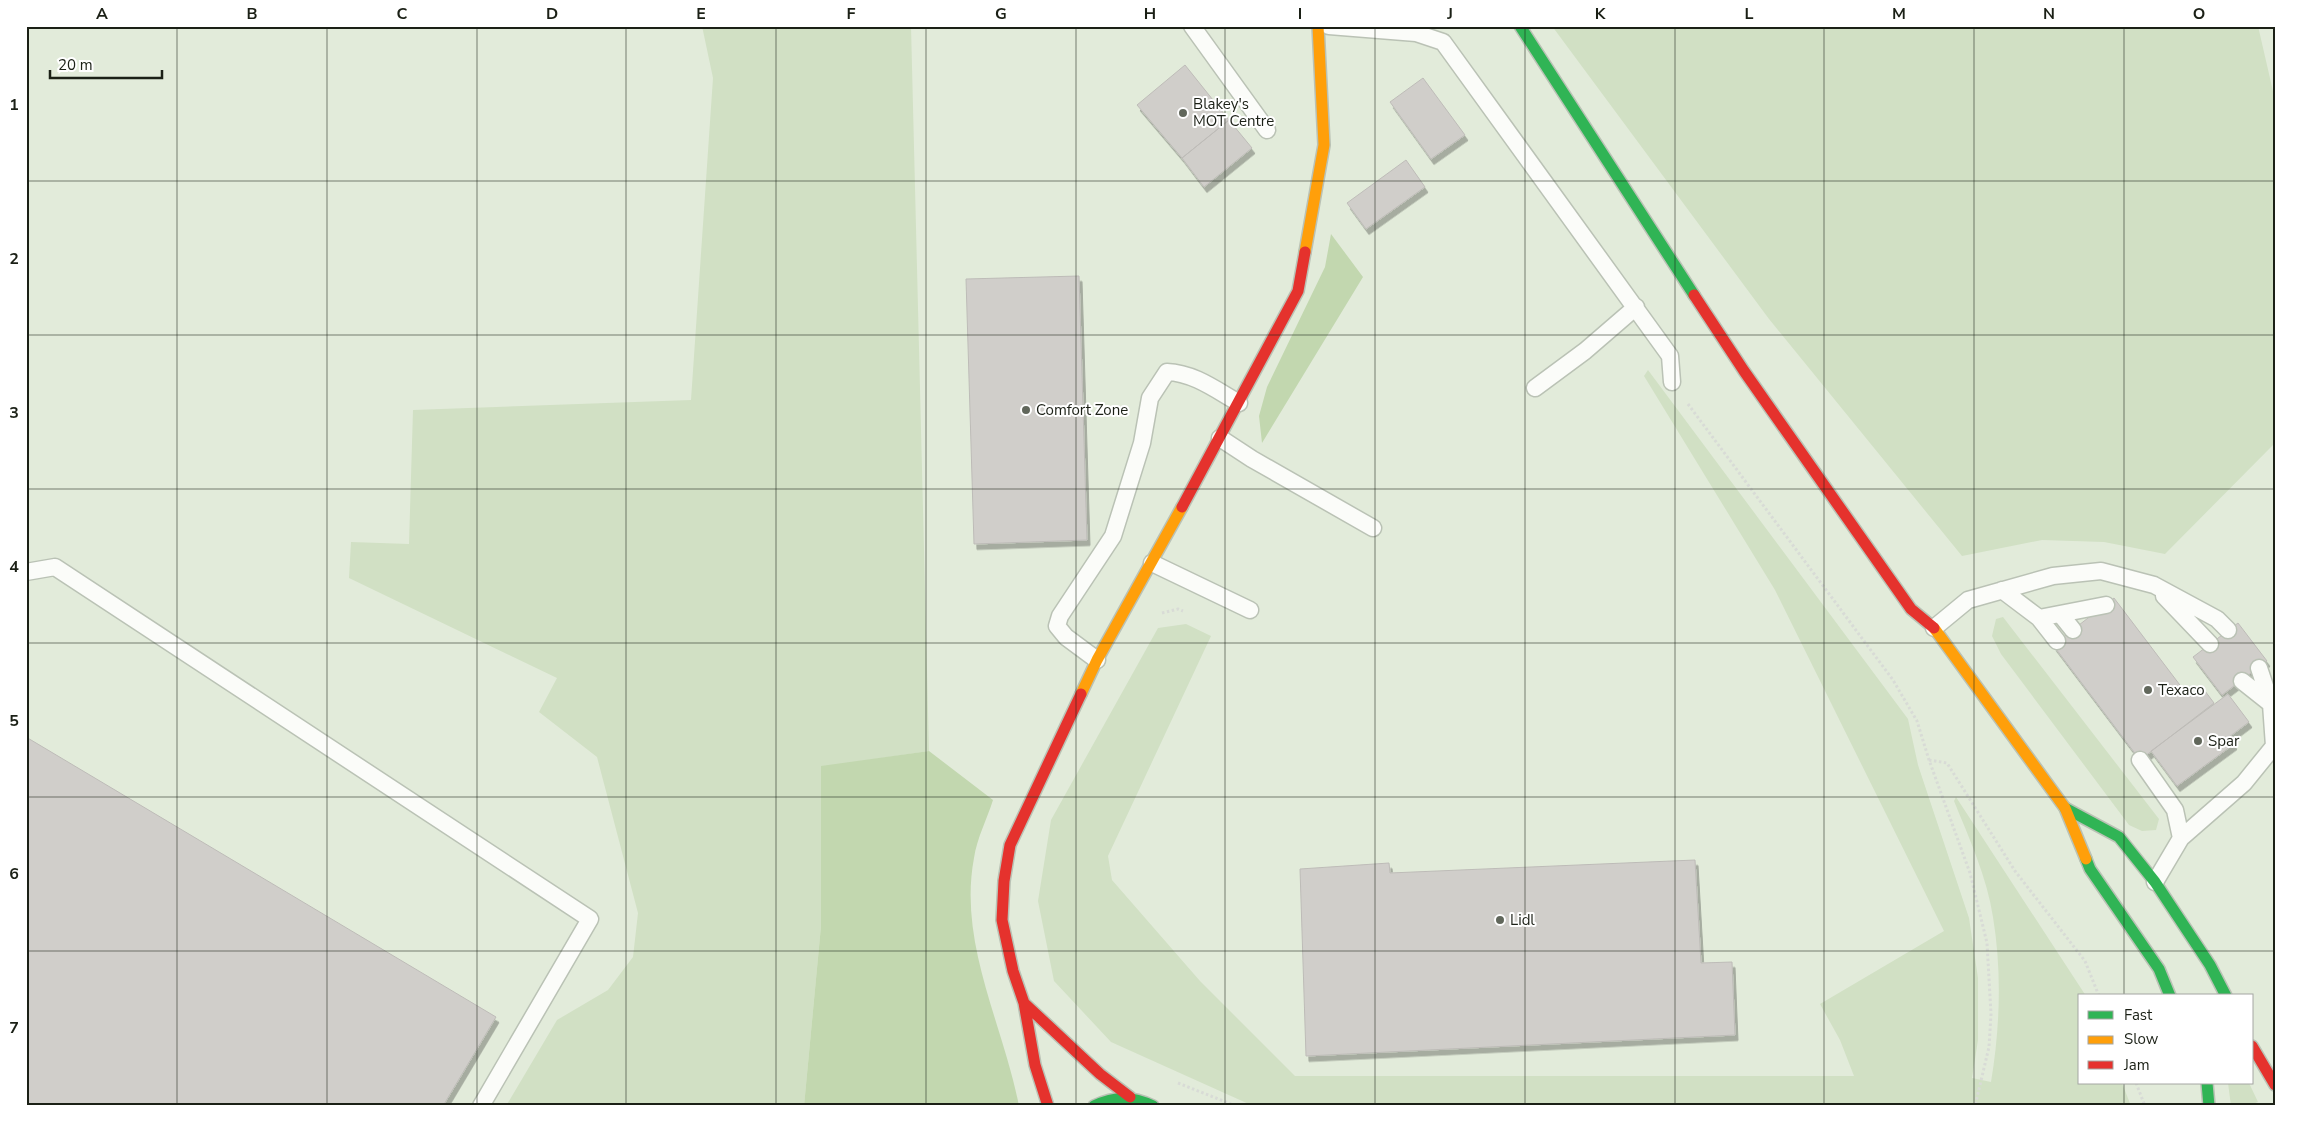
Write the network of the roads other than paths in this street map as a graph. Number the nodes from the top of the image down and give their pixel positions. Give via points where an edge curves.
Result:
1 (1192, 26) edge
2 (1318, 26) edge
3 (1329, 26) edge
4 (1520, 26) edge
5 (1267, 130) dead end
6 (1636, 308) junction
7 (1672, 382) road end
8 (1535, 388) dead end
9 (1239, 403) junction
10 (1220, 438) junction
11 (1373, 528) dead end
12 (1152, 563) junction
13 (26, 572) edge
14 (2154, 585) junction
15 (2002, 590) junction
16 (2106, 604) dead end
17 (1250, 610) dead end
18 (2061, 615) junction
19 (2040, 618) junction
20 (1934, 628) junction
21 (2073, 630) dead end
22 (2228, 630) dead end
23 (2057, 641) dead end
24 (2210, 644) dead end
25 (1097, 660) junction
26 (2259, 668) dead end
27 (2242, 681) dead end
28 (2271, 704) junction
29 (2140, 760) dead end
30 (2065, 808) junction
31 (2181, 838) junction
32 (2155, 882) junction
33 (2169, 994) edge
34 (2225, 994) edge
35 (1024, 1002) junction
36 (2254, 1049) edge
37 (2207, 1084) edge
38 (2275, 1085) edge
39 (1130, 1097) junction
40 (481, 1106) edge
41 (1048, 1106) edge
42 (1094, 1106) edge
43 (1153, 1106) edge
44 (2209, 1106) edge

1 - 5 lane
2 - 9 main road via 1324,145 1298,291
3 - 6 lane via 1416,33 1443,42
4 - 20 main road via 1787,435 1911,609
6 - 7 lane via 1670,356
6 - 8 lane
9 - 10 main road
9 - 25 lane via 1195,378 1167,372 1150,398 1142,443 1112,536 1060,616 1057,626 1066,637
10 - 11 lane
10 - 12 main road
12 - 17 lane
12 - 25 main road
13 - 40 lane via 55,567 590,918
14 - 15 lane via 2101,571 2054,576
14 - 22 lane via 2217,618
14 - 24 lane
15 - 19 lane
15 - 20 lane via 1968,600
16 - 18 lane via 2088,612
18 - 19 lane
18 - 21 lane
19 - 23 lane
20 - 30 main road
25 - 35 main road via 1010,845 1002,920 1013,971
26 - 28 lane
27 - 28 lane
28 - 31 lane via 2274,746 2244,783
29 - 31 lane via 2175,810
30 - 32 main road via 2119,838
30 - 33 main road via 2090,869 2159,970
31 - 32 lane
32 - 34 main road via 2210,965
35 - 39 main road via 1100,1074
35 - 41 main road via 1034,1066
36 - 38 main road
37 - 44 main road
39 - 42 main road via 1105,1100
39 - 43 main road

